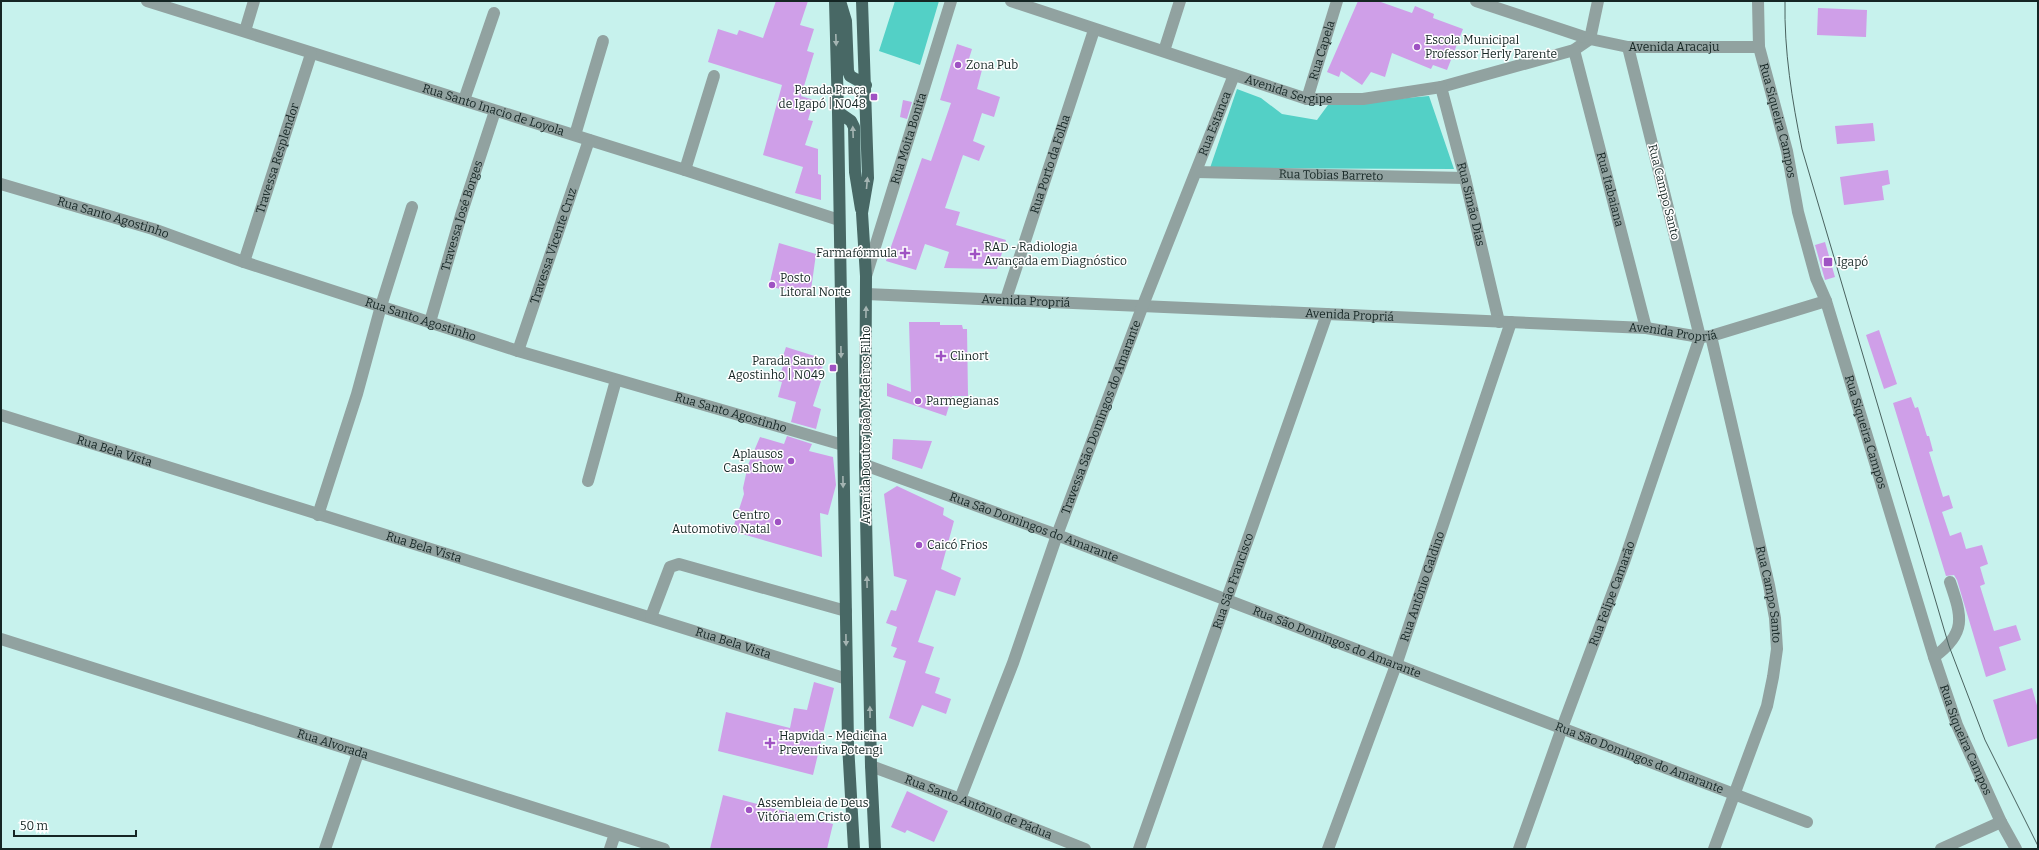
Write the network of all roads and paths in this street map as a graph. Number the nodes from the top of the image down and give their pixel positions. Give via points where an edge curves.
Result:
1 (254, 1) edge
2 (835, 1) edge
3 (840, 1) edge
4 (862, 1) edge
5 (951, 1) edge
6 (1011, 1) edge
7 (1180, 1) edge
8 (1337, 1) edge
9 (1476, 1) edge
10 (1598, 1) edge
11 (151, 2) edge
12 (1758, 2) edge
13 (494, 13) dead end
14 (1094, 30) junction
15 (245, 31) junction
16 (1590, 39) junction
17 (603, 41) dead end
18 (1628, 47) junction
19 (1759, 47) junction
20 (1574, 50) junction
21 (1164, 51) junction
22 (311, 54) junction
23 (1234, 75) junction
24 (714, 76) dead end
25 (866, 85) junction
26 (1441, 87) junction
27 (1307, 99) junction
28 (464, 100) junction
29 (495, 111) junction
30 (838, 112) junction
31 (575, 135) junction
32 (589, 140) junction
33 (685, 170) junction
34 (1196, 172) junction
35 (1465, 178) junction
36 (1, 184) edge
37 (412, 207) dead end
38 (862, 213) junction
39 (838, 220) junction
40 (244, 262) junction
41 (866, 276) junction
42 (866, 294) junction
43 (1006, 299) junction
44 (1826, 301) junction
45 (381, 306) junction
46 (1143, 306) junction
47 (1327, 314) junction
48 (430, 322) junction
49 (1505, 322) junction
50 (1646, 328) junction
51 (1706, 336) junction
52 (518, 351) junction
53 (616, 380) junction
54 (1, 415) edge
55 (843, 445) junction
56 (865, 465) junction
57 (588, 482) dead end
58 (318, 515) junction
59 (1057, 535) junction
60 (1950, 582) dead end
61 (1228, 600) junction
62 (846, 611) junction
63 (651, 617) junction
64 (1, 640) edge
65 (1934, 657) junction
66 (1396, 665) junction
67 (847, 679) junction
68 (1562, 728) junction
69 (358, 753) junction
70 (871, 766) junction
71 (1735, 796) junction
72 (960, 799) junction
73 (1807, 822) dead end
74 (2001, 822) junction
75 (616, 834) junction
76 (325, 849) edge
77 (610, 849) edge
78 (664, 849) edge
79 (854, 849) edge
80 (875, 849) edge
81 (1085, 849) edge
82 (1139, 849) edge
83 (1328, 849) edge
84 (1519, 849) edge
85 (1714, 849) edge
86 (1941, 849) edge
87 (2016, 849) edge

1 - 15 street
2 -> 30 main road, Avenida Doutor João Medeiros Filho
3 - 25 main road via 846,21 848,71 850,76
4 - 25 main road, Avenida Doutor João Medeiros Filho
5 - 41 street, Rua Moita Bonita
6 - 14 street, Avenida Sergipe
7 - 21 street
8 - 27 street, Rua Capela
9 - 16 street, Avenida Aracaju
10 - 16 street
11 - 15 street, Rua Santo Inacio de Loyola
12 - 19 street, Rua Siqueira Campos
13 - 28 street
14 - 21 street, Avenida Sergipe
14 - 43 street, Rua Porto da Folha
15 - 22 street, Rua Santo Inacio de Loyola
16 - 18 street, Avenida Aracaju
16 - 20 street
17 - 31 street
18 - 19 street, Avenida Aracaju
18 - 51 street, Rua Campo Santo
19 - 44 street, Rua Siqueira Campos via 1787,150 1798,212 1816,278
20 - 26 street, Avenida Sergipe
20 - 50 street, Rua Itabaiana
21 - 23 street, Avenida Sergipe
22 - 28 street, Rua Santo Inacio de Loyola
22 - 40 street, Travessa Resplendor
23 - 27 street, Avenida Sergipe
23 - 34 street, Rua Estanca
24 - 33 street
38 -> 25 main road, Avenida Doutor João Medeiros Filho via 868,178
26 - 27 street, Avenida Sergipe via 1363,99
26 - 35 street, Rua Simão Dias
28 - 29 street, Rua Santo Inacio de Loyola
29 - 31 street, Rua Santo Inacio de Loyola
29 - 48 street, Travessa José Borges
38 -> 30 main road via 855,172 854,127 851,121
30 - 39 main road, Avenida Doutor João Medeiros Filho
31 - 32 street, Rua Santo Inacio de Loyola
32 - 33 street, Rua Santo Inacio de Loyola
32 - 52 street, Travessa Vicente Cruz
33 - 39 street, Rua Santo Inacio de Loyola
34 - 35 street, Rua Tobias Barreto
34 - 46 street, Travessa São Domingos do Amarante
35 - 49 street, Rua Simão Dias
36 - 40 street, Rua Santo Agostinho via 153,229
37 - 45 street
38 - 41 main road, Avenida Doutor João Medeiros Filho
39 -> 55 main road, Avenida Doutor João Medeiros Filho
40 - 45 street, Rua Santo Agostinho
41 - 42 main road, Avenida Doutor João Medeiros Filho
42 - 43 street, Avenida Propriá
56 -> 42 main road, Avenida Doutor João Medeiros Filho
43 - 46 street, Avenida Propriá
44 - 51 street, Avenida Propriá
44 - 65 street, Rua Siqueira Campos
45 - 48 street, Rua Santo Agostinho
45 - 58 street via 357,394
46 - 47 street, Avenida Propriá
46 - 59 street, Travessa São Domingos do Amarante
47 - 49 street, Avenida Propriá
47 - 61 street, Rua São Francisco
48 - 52 street, Rua Santo Agostinho
49 - 50 street, Avenida Propriá
49 - 66 street, Rua Antônio Galdino
50 - 51 street, Avenida Propriá
51 - 68 street, Rua Felipe Camarão
51 - 71 street, Rua Campo Santo via 1775,618 1777,649 1767,706
52 - 53 street, Rua Santo Agostinho
53 - 55 street, Rua Santo Agostinho
53 - 57 street
54 - 58 street, Rua Bela Vista
55 -> 62 main road, Avenida Doutor João Medeiros Filho
56 - 59 street, Rua São Domingos do Amarante
70 -> 56 main road, Avenida Doutor João Medeiros Filho
58 - 63 street, Rua Bela Vista
59 - 61 street, Rua São Domingos do Amarante
59 - 72 street, Travessa São Domingos do Amarante via 1013,663
60 - 65 street via 1958,605 1960,621 1949,646
61 - 66 street, Rua São Domingos do Amarante
61 - 82 street, Rua São Francisco
62 - 63 street via 679,564 670,567
62 -> 67 main road, Avenida Doutor João Medeiros Filho
63 - 67 street, Rua Bela Vista
64 - 69 street, Rua Alvorada
65 - 74 street, Rua Siqueira Campos via 1957,725
66 - 68 street, Rua São Domingos do Amarante
66 - 83 street, Rua Antônio Galdino
67 - 79 main road, Avenida Doutor João Medeiros Filho
68 - 71 street, Rua São Domingos do Amarante
68 - 84 street, Rua Felipe Camarão
69 - 75 street, Rua Alvorada
69 - 76 street
70 - 72 street, Rua Santo Antônio de Pádua
70 - 80 main road, Avenida Doutor João Medeiros Filho
71 - 73 street, Rua São Domingos do Amarante
71 - 85 street, Rua Campo Santo
72 - 81 street, Rua Santo Antônio de Pádua
74 - 86 street
74 - 87 street, Rua Siqueira Campos
75 - 77 street
75 - 78 street, Rua Alvorada

